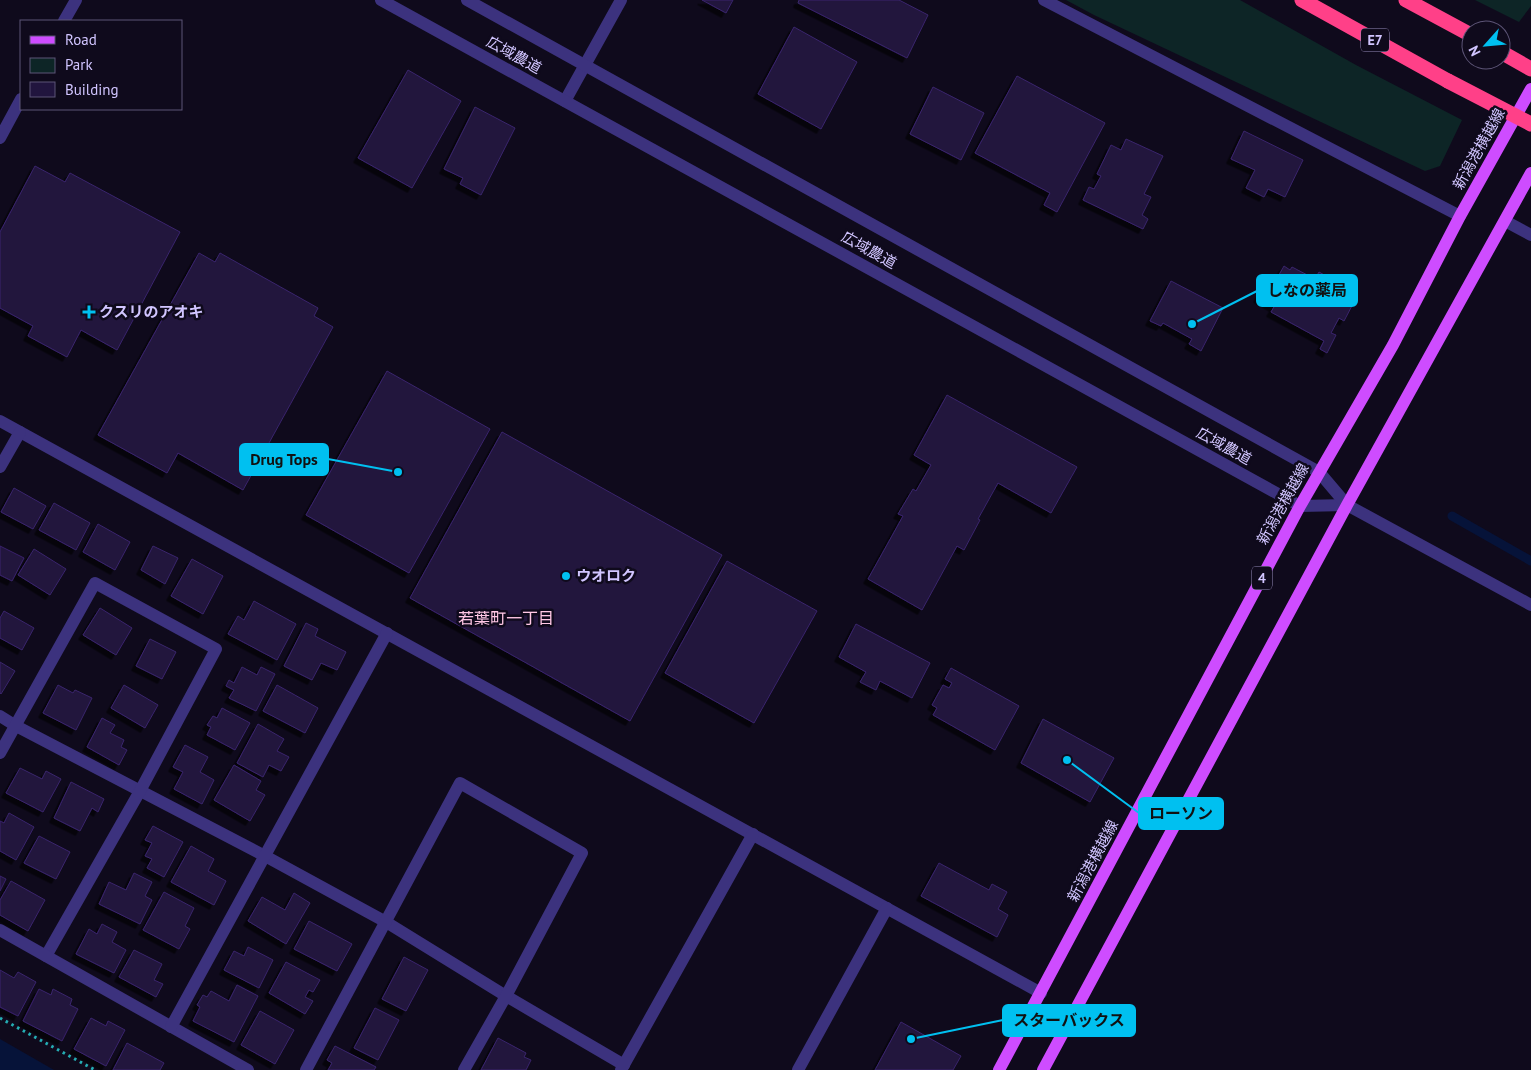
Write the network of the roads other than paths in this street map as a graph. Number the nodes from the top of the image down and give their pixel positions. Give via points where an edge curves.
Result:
1 (76, 0) edge
2 (381, 0) edge
3 (468, 0) edge
4 (621, 0) edge
5 (1044, 0) edge
6 (1302, 0) edge
7 (1406, 0) edge
8 (65, 20) edge
9 (1461, 30) edge
10 (1511, 58) edge
11 (585, 65) junction
12 (1531, 69) edge
13 (1531, 89) edge
14 (20, 101) edge
15 (565, 101) junction
16 (1531, 124) edge
17 (0, 138) edge
18 (1531, 173) edge
19 (1460, 216) junction
20 (1505, 221) junction
21 (1531, 235) edge
22 (0, 421) edge
23 (20, 432) junction
24 (0, 467) edge
25 (1319, 472) junction
26 (1347, 505) junction
27 (1300, 506) junction
28 (1531, 605) edge
29 (387, 633) junction
30 (0, 716) edge
31 (16, 726) junction
32 (0, 753) edge
33 (140, 791) junction
34 (753, 834) junction
35 (265, 856) junction
36 (887, 908) junction
37 (386, 922) junction
38 (0, 930) edge
39 (46, 956) junction
40 (1041, 992) junction
41 (506, 996) junction
42 (172, 1027) junction
43 (623, 1068) edge
44 (248, 1070) edge
45 (306, 1070) edge
46 (464, 1070) edge
47 (798, 1070) edge
48 (999, 1070) edge
49 (1042, 1070) edge

1 - 8 street
2 - 15 street, 広域農道
3 - 11 street, 広域農道
4 - 11 street
5 - 19 street
6 - 16 highway, E7, bridge
7 - 9 highway
10 - 12 highway
11 - 15 street
11 - 25 street, 広域農道
13 - 19 main road, 新潟港横越線 / 4
14 - 17 street
15 - 27 street, 広域農道
18 - 20 main road
19 - 25 main road, 新潟港横越線 / 4 via 1393,345
20 - 21 street
20 - 26 main road
22 - 23 street
23 - 24 street
23 - 29 street
25 - 26 street, 広域農道
25 - 27 main road, 新潟港横越線 / 4
26 - 27 street, 広域農道
26 - 28 street, 広域農道
26 - 49 main road
27 - 40 main road, 新潟港横越線 / 4
29 - 34 street
29 - 35 street
30 - 31 street
31 - 32 street
31 - 33 street
31 - 33 street via 95,582 216,649
33 - 35 street
33 - 39 street
34 - 36 street
34 - 43 street
35 - 37 street
35 - 42 street
36 - 40 street
36 - 47 street
37 - 41 street
37 - 41 street via 460,784 582,853
37 - 45 street
38 - 39 street
39 - 42 street
40 - 48 main road, 新潟港横越線 / 4
41 - 43 street
41 - 46 street
42 - 44 street

